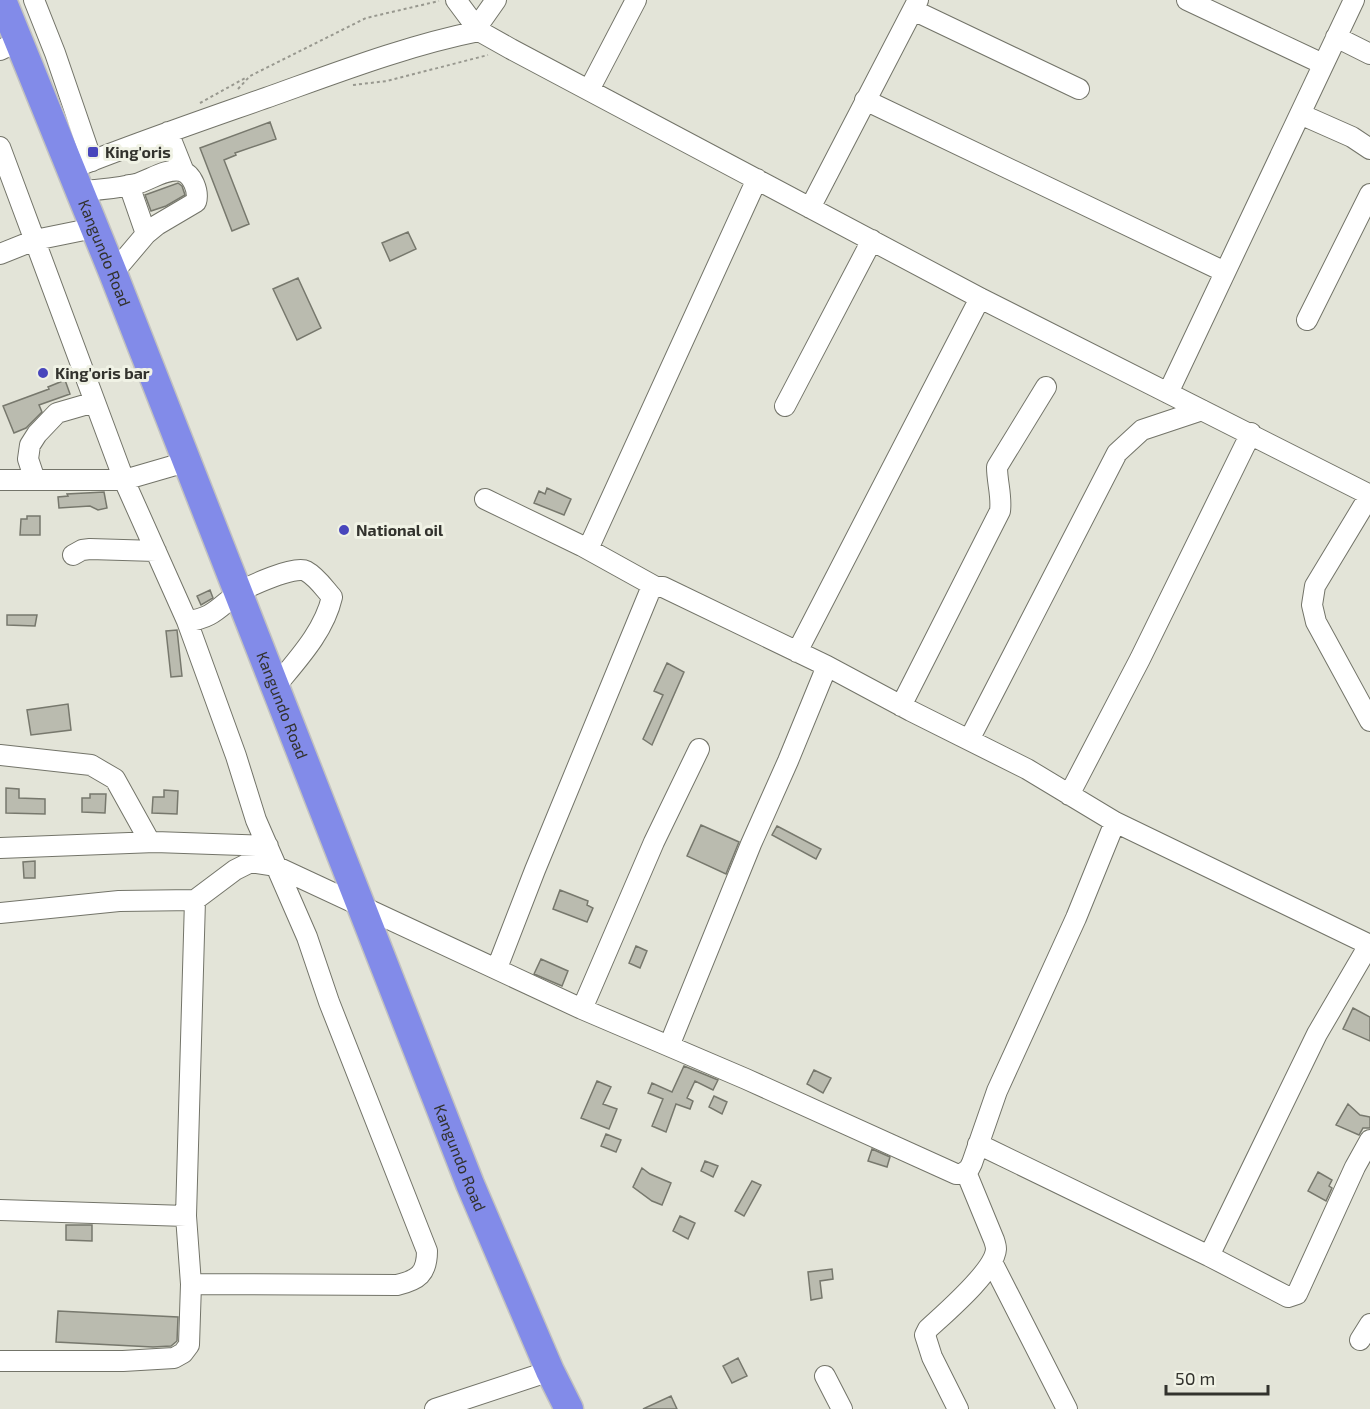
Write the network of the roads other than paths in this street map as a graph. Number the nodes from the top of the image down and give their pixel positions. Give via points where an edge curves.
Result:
1 (2, 0) edge
2 (34, 0) edge
3 (456, 0) edge
4 (496, 0) edge
5 (636, 0) edge
6 (1187, 0) edge
7 (1354, 0) edge
8 (915, 5) edge
9 (478, 29) junction
10 (1336, 37) junction
11 (10, 45) edge
12 (1370, 54) edge
13 (1323, 64) junction
14 (1079, 89) dead end
15 (589, 90) junction
16 (865, 100) junction
17 (1300, 114) junction
18 (168, 132) junction
19 (0, 147) edge
20 (1370, 149) edge
21 (184, 172) junction
22 (81, 174) junction
23 (757, 180) junction
24 (129, 185) junction
25 (1370, 194) edge
26 (810, 208) junction
27 (94, 228) junction
28 (146, 234) junction
29 (34, 240) junction
30 (872, 240) junction
31 (0, 254) edge
32 (1225, 272) junction
33 (113, 273) junction
34 (980, 298) junction
35 (1307, 320) dead end
36 (1046, 387) dead end
37 (1168, 393) junction
38 (95, 402) junction
39 (785, 406) dead end
40 (1202, 410) junction
41 (1251, 433) junction
42 (186, 462) junction
43 (0, 480) edge
44 (35, 480) junction
45 (124, 480) junction
46 (1370, 495) edge
47 (485, 499) dead end
48 (588, 549) junction
49 (156, 551) junction
50 (72, 555) dead end
51 (656, 587) junction
52 (239, 592) junction
53 (187, 621) junction
54 (797, 652) junction
55 (827, 666) junction
56 (275, 687) junction
57 (901, 706) junction
58 (1370, 721) edge
59 (969, 740) junction
60 (699, 749) dead end
61 (0, 755) edge
62 (1069, 795) junction
63 (1115, 822) junction
64 (150, 842) junction
65 (268, 846) junction
66 (0, 848) edge
67 (275, 866) junction
68 (195, 900) junction
69 (360, 905) junction
70 (0, 913) edge
71 (1369, 945) edge
72 (497, 968) junction
73 (582, 1009) junction
74 (669, 1046) junction
75 (1370, 1140) edge
76 (978, 1144) junction
77 (966, 1172) junction
78 (0, 1210) edge
79 (186, 1216) junction
80 (1209, 1256) junction
81 (992, 1262) junction
82 (191, 1284) junction
83 (0, 1361) edge
84 (550, 1371) junction
85 (825, 1376) dead end
86 (435, 1409) edge
87 (569, 1409) edge
88 (842, 1409) edge
89 (958, 1409) edge
90 (1067, 1409) edge

1 - 11 highway, Kangundo Road
2 - 22 street via 55,53
3 - 9 street
4 - 9 street
5 - 15 street
6 - 13 street
7 - 10 street
8 - 14 street
8 - 16 street
9 - 15 street
9 - 18 street via 333,73
10 - 12 street
10 - 13 street
11 - 22 highway, Kangundo Road
13 - 17 street
15 - 23 street
16 - 26 street
16 - 32 street
17 - 20 street
17 - 32 street
18 - 21 street
18 - 22 street
19 - 29 street
21 - 24 street via 164,173
21 - 28 street via 196,190 196,202
22 - 24 street
22 - 27 highway, Kangundo Road
23 - 26 street
23 - 48 street
24 - 28 street
25 - 35 street
26 - 30 street
27 - 29 street
27 - 33 highway, Kangundo Road
28 - 33 street
29 - 31 street
29 - 38 street
30 - 34 street
30 - 39 street
32 - 37 street
33 - 42 highway, Kangundo Road
34 - 37 street
34 - 54 street
36 - 57 street via 997,467 1000,511
37 - 40 street
38 - 44 street via 57,413 38,434 30,445 28,459
38 - 45 street
40 - 41 street
40 - 59 street via 1142,430 1116,453
41 - 46 street
41 - 62 street
42 - 45 street
42 - 52 highway, Kangundo Road
43 - 44 street
44 - 45 street
45 - 49 street
46 - 58 street via 1315,586 1312,605 1316,622
47 - 48 street
48 - 51 street
49 - 50 street via 90,549
49 - 53 street
51 - 54 street
51 - 72 street via 650,591
52 - 53 street via 219,610 200,620
52 - 56 highway, Kangundo Road
52 - 56 street via 304,569 332,597 321,626
53 - 65 street
54 - 55 street
55 - 57 street
55 - 74 street
56 - 69 highway, Kangundo Road
57 - 59 street
59 - 62 street
60 - 73 street
61 - 64 street via 91,765 115,779
62 - 63 street
63 - 71 street
63 - 76 street via 1076,918 996,1091
64 - 65 street
64 - 66 street
65 - 67 street
67 - 68 street via 251,862
67 - 69 street
67 - 82 street via 307,937 427,1251 427,1263 413,1281 397,1285
68 - 70 street via 119,901
68 - 79 street
69 - 72 street
69 - 84 highway, Kangundo Road via 470,1184
71 - 80 street via 1312,1044
72 - 73 street
73 - 74 street
74 - 77 street via 956,1174
75 - 80 street via 1297,1294 1288,1297
76 - 77 street
76 - 80 street
77 - 81 street via 994,1240
78 - 79 street
79 - 82 street
81 - 89 street via 925,1335
81 - 90 street
82 - 83 street via 189,1345 174,1358
84 - 86 street
84 - 87 highway, Kangundo Road
85 - 88 street

